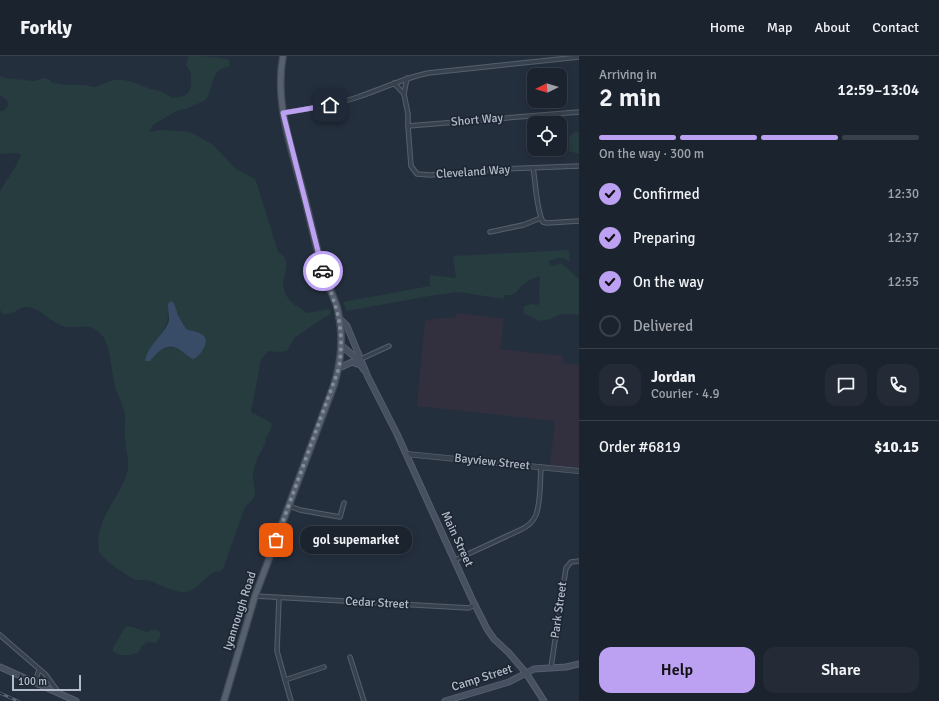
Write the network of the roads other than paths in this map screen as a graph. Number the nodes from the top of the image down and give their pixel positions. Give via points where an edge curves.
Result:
1 (283, 56) edge
2 (579, 57) edge
3 (407, 78) junction
4 (394, 83) junction
5 (404, 94) junction
6 (579, 112) edge
7 (283, 113) junction
8 (408, 126) junction
9 (579, 166) edge
10 (534, 168) junction
11 (541, 218) junction
12 (579, 221) edge
13 (490, 232) dead end
14 (340, 318) junction
15 (342, 346) junction
16 (389, 346) dead end
17 (361, 359) junction
18 (360, 365) junction
19 (339, 368) junction
20 (368, 376) junction
21 (406, 454) junction
22 (541, 467) junction
23 (579, 471) edge
24 (344, 503) dead end
25 (289, 506) junction
26 (455, 560) junction
27 (579, 561) edge
28 (255, 596) junction
29 (279, 598) junction
30 (474, 604) junction
31 (0, 635) edge
32 (350, 657) dead end
33 (579, 664) edge
34 (0, 667) edge
35 (324, 667) dead end
36 (551, 667) junction
37 (40, 670) junction
38 (526, 673) junction
39 (285, 680) junction
40 (35, 682) junction
41 (60, 694) junction
42 (76, 701) edge
43 (224, 701) edge
44 (291, 701) edge
45 (364, 701) edge
46 (445, 701) edge
47 (544, 701) edge

1 - 7 main road, Main Street
2 - 3 street via 428,73
3 - 4 street
3 - 5 street
4 - 5 street
4 - 7 street via 337,103
5 - 8 street
6 - 8 street, Short Way
7 - 14 main road, Main Street via 323,270
8 - 10 street, Cleveland Way via 411,166 417,174
9 - 10 street, Cleveland Way
10 - 11 street
11 - 12 street via 547,223
11 - 13 street
14 - 15 main road, Main Street
14 - 17 main road, Main Street via 347,326
15 - 18 main road, Main Street
15 - 19 main road, Iyannough Road
16 - 17 street
17 - 20 main road, Main Street
18 - 19 main road via 352,362
18 - 20 main road, Main Street
19 - 25 main road, Iyannough Road
20 - 21 main road, Main Street
21 - 22 street, Bayview Street
21 - 26 main road, Main Street
22 - 23 street, Bayview Street
22 - 26 street via 537,511 530,524
24 - 25 street via 340,516
25 - 28 main road, Iyannough Road
26 - 30 main road, Main Street
27 - 36 street, Park Street via 571,562 566,568
28 - 29 street, Cedar Street
28 - 43 main road, Iyannough Road
29 - 30 street, Cedar Street via 469,608
29 - 39 street via 277,651
30 - 38 main road, Main Street via 494,639
31 - 37 street
32 - 45 street
33 - 36 main road, Camp Street
34 - 40 main road
35 - 39 street
36 - 38 main road, Camp Street via 534,669
37 - 40 street
37 - 41 street
38 - 46 main road, Camp Street via 509,682
38 - 47 main road, Main Street
39 - 44 street
40 - 41 main road
41 - 42 main road

